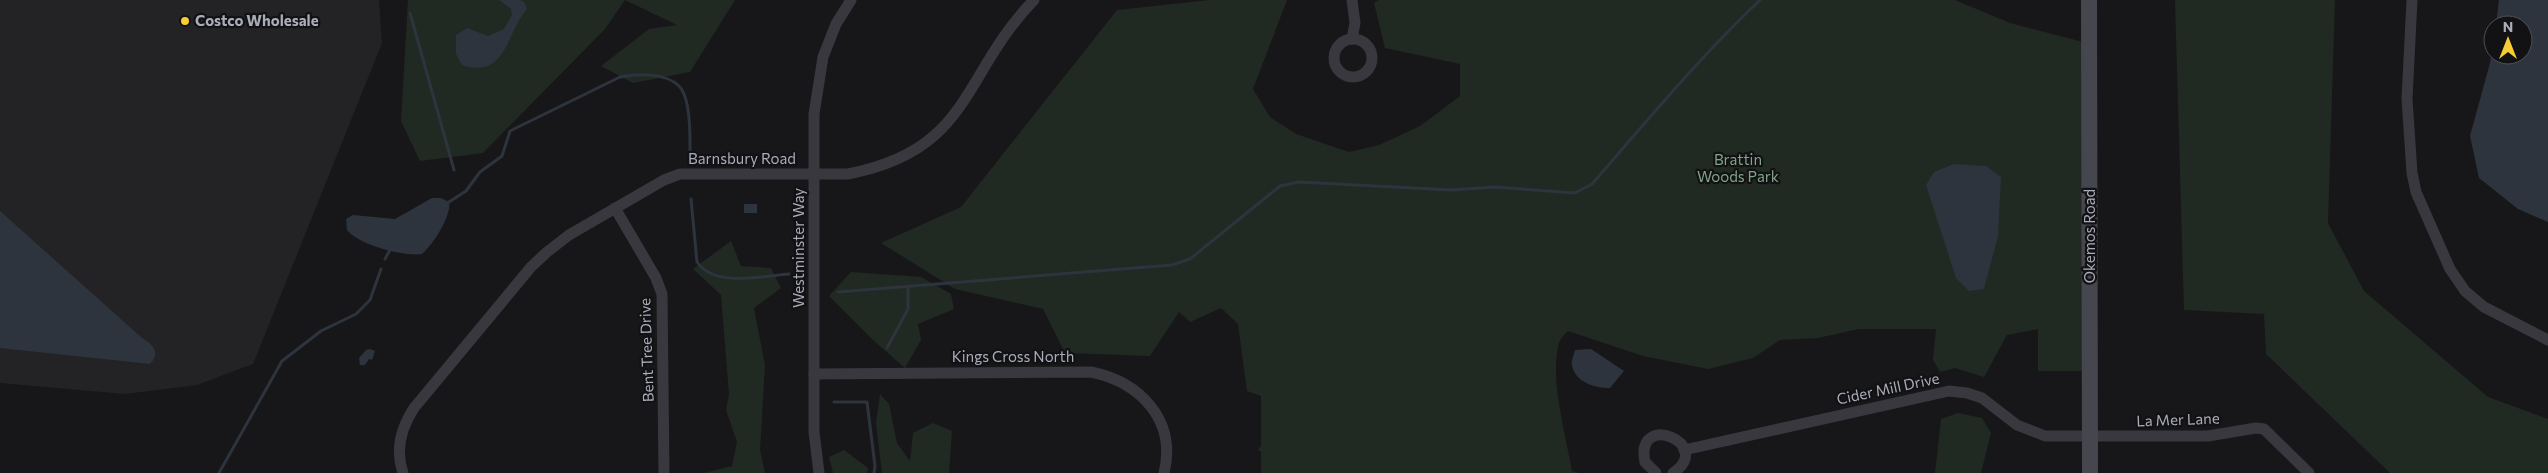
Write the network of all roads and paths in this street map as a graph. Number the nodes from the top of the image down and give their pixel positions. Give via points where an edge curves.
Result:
1 (851, 0) edge
2 (1034, 0) edge
3 (1352, 0) edge
4 (2089, 0) edge
5 (2412, 0) edge
6 (1352, 39) dead end
7 (814, 174) junction
8 (615, 208) junction
9 (2548, 340) edge
10 (814, 374) junction
11 (2090, 437) junction
12 (1684, 450) junction
13 (403, 473) edge
14 (664, 473) edge
15 (819, 473) edge
16 (1164, 473) edge
17 (1656, 473) edge
18 (1672, 473) edge
19 (2090, 473) edge
20 (2309, 473) edge

1 - 7 street, Westminster Way via 828,42 818,76
2 - 7 street, Barnsbury Road via 1008,30 955,116 922,147 874,169 848,174
3 - 6 street
4 - 11 street, Okemos Road
5 - 9 street via 2407,99 2416,192 2450,269 2465,291 2484,307
7 - 8 street, Barnsbury Road via 680,174
7 - 10 street, Westminster Way
8 - 13 street, Barnsbury Road via 568,235 531,267 414,408 400,440
8 - 14 street, Bent Tree Drive via 662,294
10 - 15 street, Westminster Way via 814,432
10 - 16 street, Kings Cross North via 1092,372 1108,375 1124,381 1149,403 1162,426 1167,453
11 - 12 street, Cider Mill Drive via 2037,434 2017,425 1982,398 1949,391
11 - 19 street, Okemos Road
11 - 20 street, La Mer Lane via 2208,436 2264,429
12 - 17 street via 1671,436 1665,434 1652,438 1644,449 1644,456 1648,468
12 - 18 street via 1682,463

